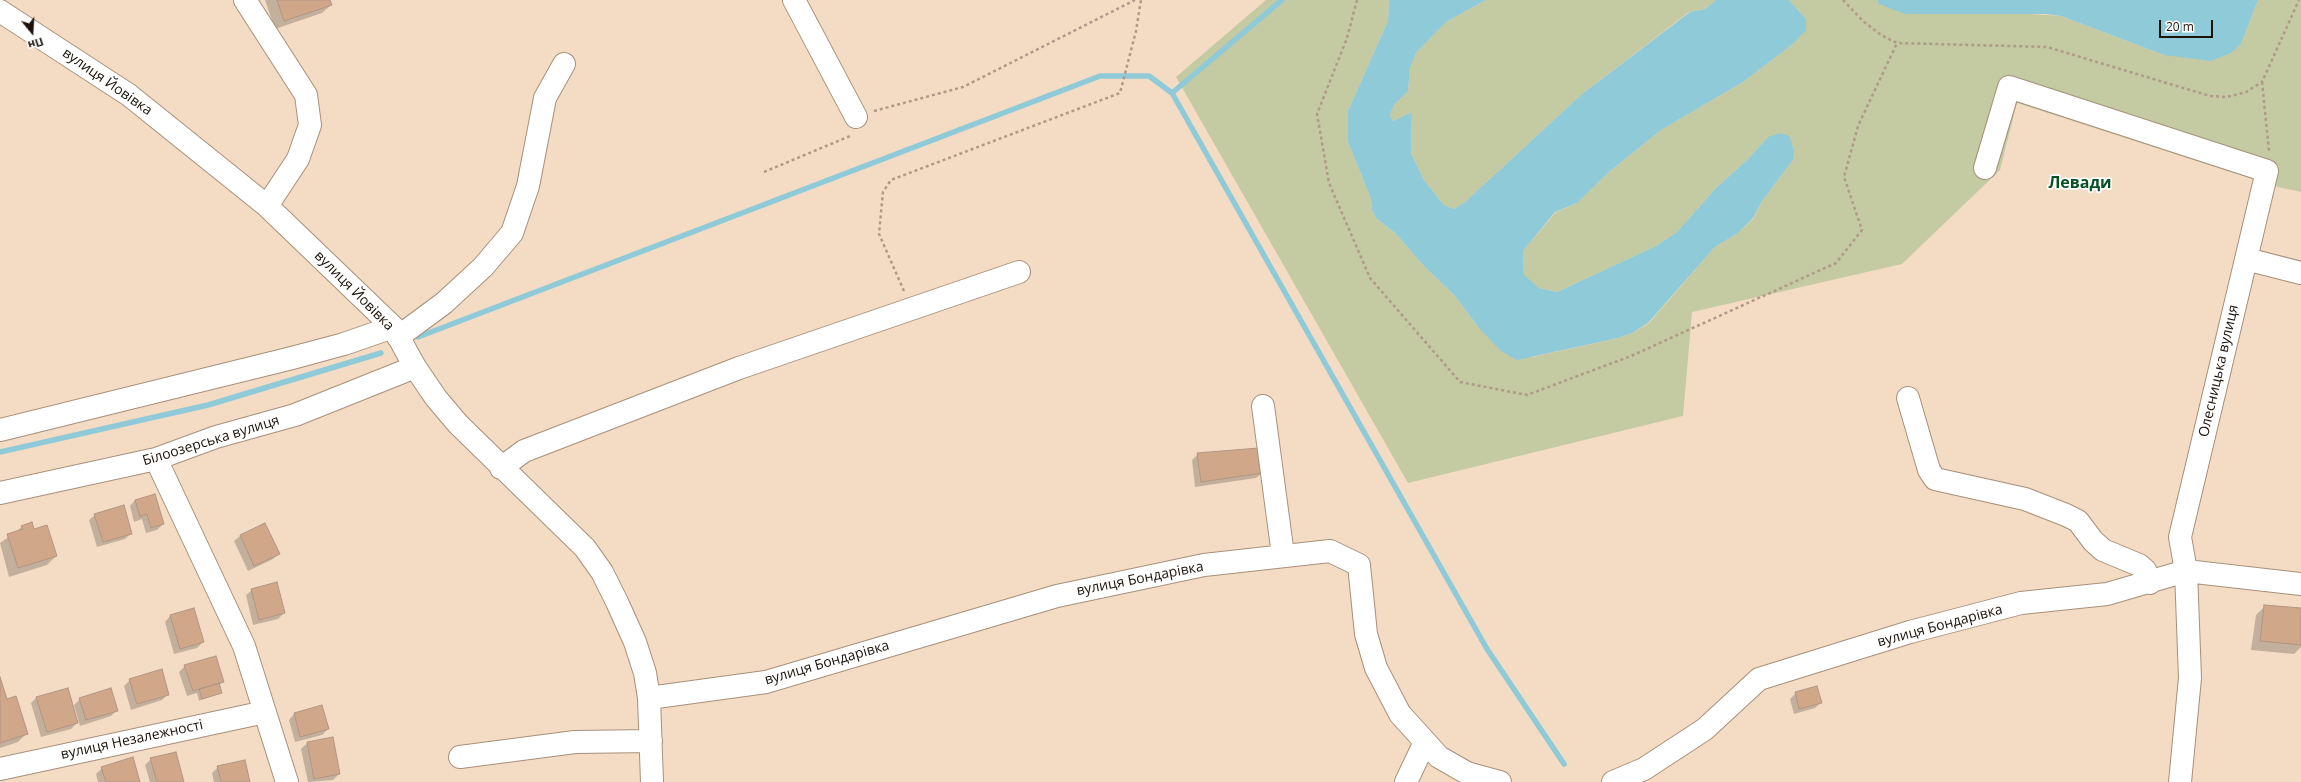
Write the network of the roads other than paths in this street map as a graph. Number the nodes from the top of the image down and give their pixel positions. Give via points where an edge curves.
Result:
1 (245, 0) edge
2 (794, 0) edge
3 (0, 11) edge
4 (564, 64) dead end
5 (856, 116) road end
6 (1985, 168) dead end
7 (267, 206) junction
8 (2246, 259) junction
9 (1019, 272) dead end
10 (2301, 273) edge
11 (396, 332) junction
12 (415, 367) junction
13 (1908, 398) dead end
14 (1263, 406) dead end
15 (0, 430) edge
16 (156, 459) junction
17 (501, 468) junction
18 (0, 493) edge
19 (1283, 555) junction
20 (2186, 571) junction
21 (2150, 583) junction
22 (2301, 584) edge
23 (649, 698) junction
24 (265, 712) junction
25 (651, 741) junction
26 (1424, 742) junction
27 (460, 757) dead end
28 (0, 769) edge
29 (287, 782) edge
30 (652, 782) edge
31 (1406, 782) edge
32 (1500, 782) edge
33 (1613, 782) edge
34 (2180, 782) edge

1 - 7 street via 306,95 310,125 298,159
2 - 5 street
3 - 7 street, вулиця Йовівка via 129,95
4 - 11 street via 545,98 528,186 512,233 483,267 444,303
6 - 8 street, Олесницька вулиця via 2010,87 2267,171
7 - 11 street, вулиця Йовівка
8 - 10 street
8 - 20 street, Олесницька вулиця via 2180,537
9 - 17 street via 702,383 524,451
11 - 12 street, вулиця Йовівка
11 - 15 street
12 - 16 street, Білоозерська вулиця via 295,415 216,437
12 - 17 street, вулиця Йовівка via 436,398
13 - 21 street via 1935,479 2025,499 2072,518 2085,527 2103,550 2145,570
14 - 19 street
16 - 18 street, Білоозерська вулиця
16 - 24 street via 244,646
17 - 23 street, вулиця Йовівка via 585,548 602,572 635,642 645,673
19 - 23 street, вулиця Бондарівка via 1204,565 1057,596 766,682
19 - 26 street, вулиця Бондарівка via 1330,551 1359,565 1366,634 1376,668 1400,714
20 - 21 street, вулиця Бондарівка
20 - 22 street, вулиця Бондарівка
20 - 34 street, Олесницька вулиця via 2190,678
21 - 33 street, вулиця Бондарівка via 2107,594 2014,605 1910,632 1759,679 1705,728 1644,769
23 - 25 street, вулиця Йовівка
24 - 28 street, вулиця Незалежності
24 - 29 street
25 - 27 street via 575,742
25 - 30 street, вулиця Йовівка
26 - 31 street
26 - 32 street, вулиця Бондарівка via 1439,757 1467,773

